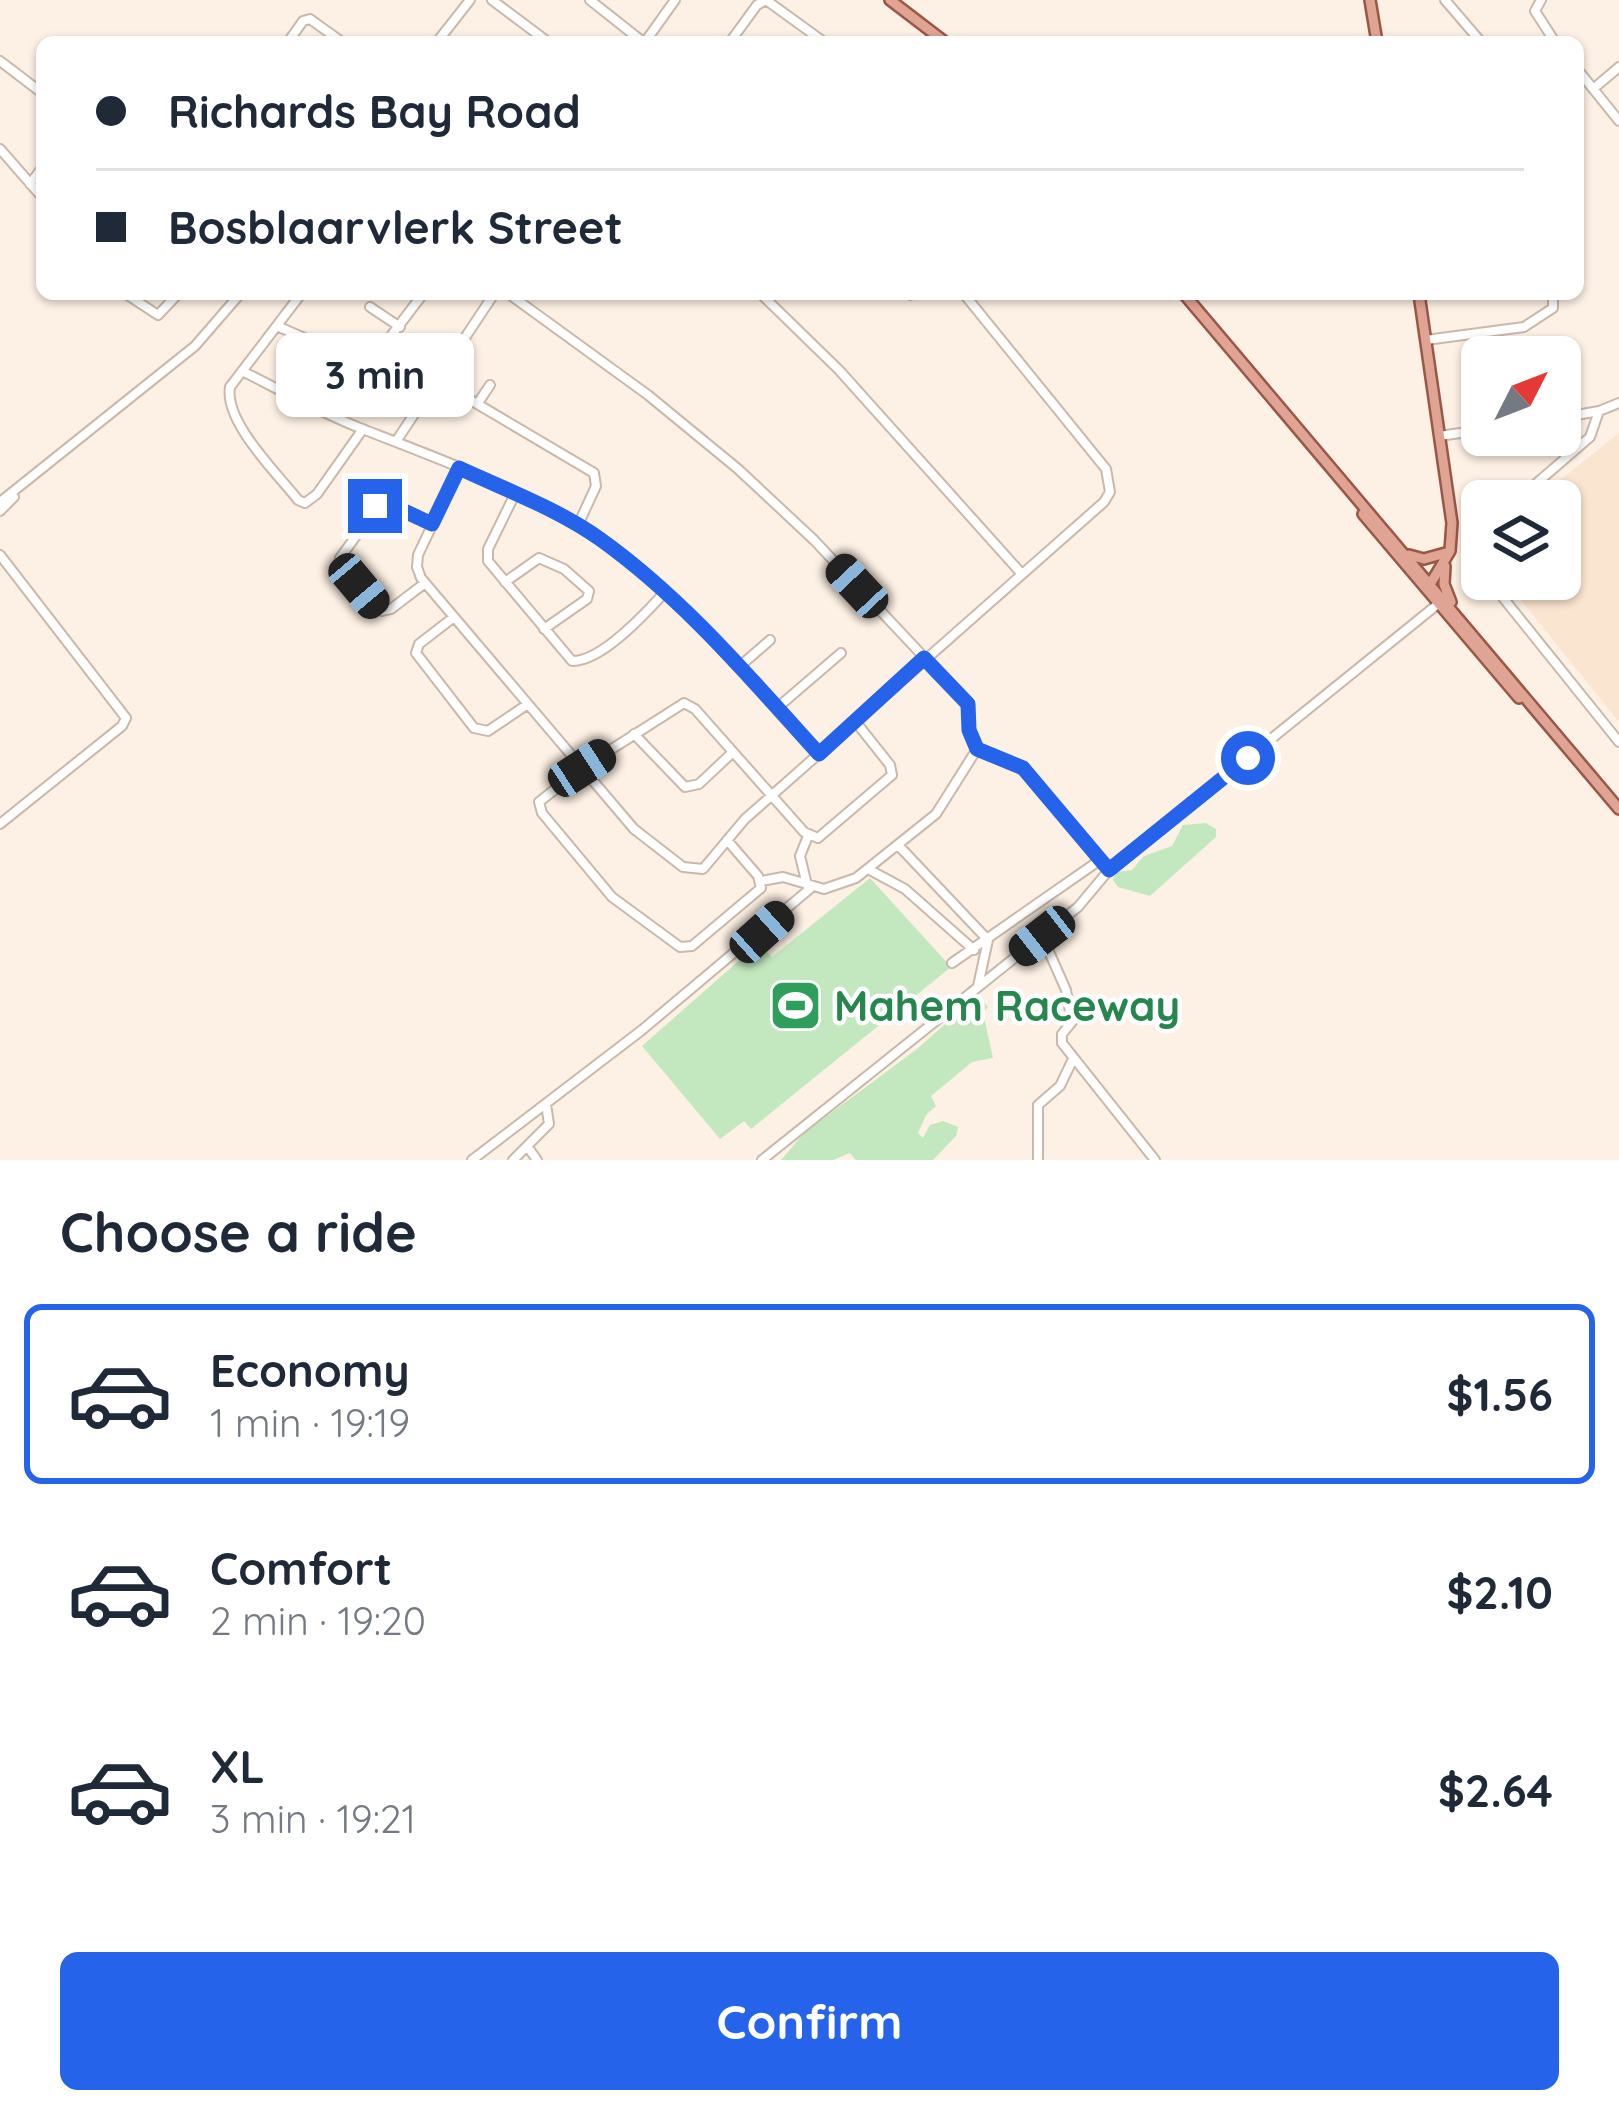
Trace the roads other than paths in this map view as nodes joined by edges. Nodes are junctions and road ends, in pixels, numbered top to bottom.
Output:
1 (470, 0) edge
2 (675, 0) edge
3 (886, 0) edge
4 (1370, 0) edge
5 (1445, 0) edge
6 (1541, 0) edge
7 (494, 1) edge
8 (596, 2) edge
9 (293, 36) edge
10 (334, 36) edge
11 (442, 36) edge
12 (540, 36) edge
13 (637, 36) edge
14 (648, 36) edge
15 (734, 36) edge
16 (816, 36) edge
17 (933, 36) edge
18 (1376, 36) edge
19 (1475, 36) edge
20 (1551, 36) edge
21 (0, 61) edge
22 (1619, 67) edge
23 (1584, 78) edge
24 (36, 88) edge
25 (1593, 89) junction
26 (1619, 121) edge
27 (0, 149) edge
28 (36, 176) edge
29 (30, 184) junction
30 (36, 190) edge
31 (135, 300) edge
32 (172, 300) edge
33 (233, 300) edge
34 (296, 300) edge
35 (419, 300) edge
36 (490, 300) edge
37 (517, 300) edge
38 (767, 300) edge
39 (969, 300) edge
40 (1186, 300) edge
41 (1186, 300) edge
42 (1420, 300) edge
43 (1553, 300) edge
44 (370, 307) dead end
45 (277, 326) junction
46 (400, 327) junction
47 (1426, 340) junction
48 (242, 371) junction
49 (435, 379) junction
50 (490, 385) dead end
51 (1619, 403) edge
52 (478, 404) junction
53 (1599, 411) junction
54 (1581, 414) edge
55 (362, 429) junction
56 (1461, 433) edge
57 (1439, 436) junction
58 (397, 440) junction
59 (459, 468) junction
60 (1540, 480) edge
61 (515, 494) junction
62 (0, 506) edge
63 (432, 524) junction
64 (578, 525) junction
65 (1403, 553) junction
66 (1448, 556) junction
67 (0, 560) edge
68 (1022, 573) junction
69 (505, 582) junction
70 (425, 583) junction
71 (1428, 587) junction
72 (664, 593) junction
73 (1505, 600) edge
74 (1438, 604) junction
75 (454, 617) junction
76 (1467, 628) junction
77 (544, 629) junction
78 (770, 640) dead end
79 (841, 653) dead end
80 (924, 658) junction
81 (740, 667) junction
82 (528, 704) junction
83 (777, 708) junction
84 (855, 721) junction
85 (634, 734) junction
86 (1619, 742) edge
87 (977, 749) junction
88 (733, 752) junction
89 (1570, 753) junction
90 (819, 754) junction
91 (582, 768) junction
92 (772, 795) junction
93 (1619, 809) edge
94 (0, 824) edge
95 (808, 836) junction
96 (727, 840) junction
97 (898, 845) junction
98 (1100, 860) junction
99 (800, 861) junction
100 (868, 869) junction
101 (1109, 870) junction
102 (783, 877) junction
103 (760, 881) junction
104 (810, 887) junction
105 (1042, 936) junction
106 (988, 940) junction
107 (974, 950) junction
108 (952, 963) dead end
109 (977, 987) junction
110 (1073, 1060) junction
111 (546, 1104) junction
112 (527, 1146) junction
113 (767, 1159) edge
114 (472, 1160) edge
115 (513, 1160) edge
116 (537, 1160) edge
117 (1038, 1160) edge
118 (1155, 1160) edge

1 - 11 street
2 - 14 street
3 - 17 main road
4 - 18 main road
5 - 19 street
6 - 20 street
7 - 12 street
8 - 13 street
9 - 10 street
15 - 16 street
21 - 24 street
22 - 25 street
23 - 25 street
25 - 26 street
27 - 29 street
28 - 29 street
29 - 30 street
31 - 32 street
33 - 62 street
34 - 45 street
35 - 46 street
36 - 49 street
37 - 80 street
38 - 68 street
39 - 68 street
40 - 65 main road
41 - 71 main road
42 - 47 main road
43 - 47 street
44 - 46 street
45 - 46 street
45 - 48 street
47 - 57 main road
48 - 55 street
48 - 55 street
49 - 52 street
49 - 58 street
50 - 52 street
51 - 53 street
52 - 64 street
53 - 54 street
53 - 60 street
55 - 58 street
56 - 57 street
57 - 66 main road
58 - 59 street
59 - 61 street
59 - 63 street
61 - 64 street
61 - 69 street
63 - 70 street
63 - 70 street
64 - 72 street
65 - 66 main road
65 - 71 main road
66 - 71 main road
66 - 76 main road
67 - 94 street
68 - 80 street
69 - 77 street
69 - 77 street
70 - 75 street
71 - 74 main road
71 - 76 main road
72 - 77 street
72 - 81 street
73 - 86 street
74 - 89 main road
74 - 101 street
75 - 82 street
75 - 82 street
76 - 89 main road
78 - 81 street
79 - 83 street
80 - 84 street
80 - 87 street
81 - 83 street
82 - 91 street
83 - 90 street
84 - 90 street
84 - 95 street
85 - 88 street
85 - 88 street
85 - 91 street
87 - 97 street
87 - 98 street
88 - 92 street
89 - 93 main road
90 - 92 street
91 - 96 street
91 - 103 street
92 - 95 street
92 - 96 street
95 - 99 street
96 - 103 street
97 - 100 street
97 - 106 street
98 - 101 street
98 - 106 street
99 - 102 street
99 - 104 street
100 - 104 street
100 - 107 street
101 - 105 street
102 - 103 street
102 - 104 street
104 - 111 street
105 - 109 street
105 - 110 street
106 - 107 street
106 - 109 street
107 - 108 street
109 - 113 street
110 - 117 street
110 - 118 street
111 - 112 street
111 - 114 street
112 - 115 street
112 - 116 street

